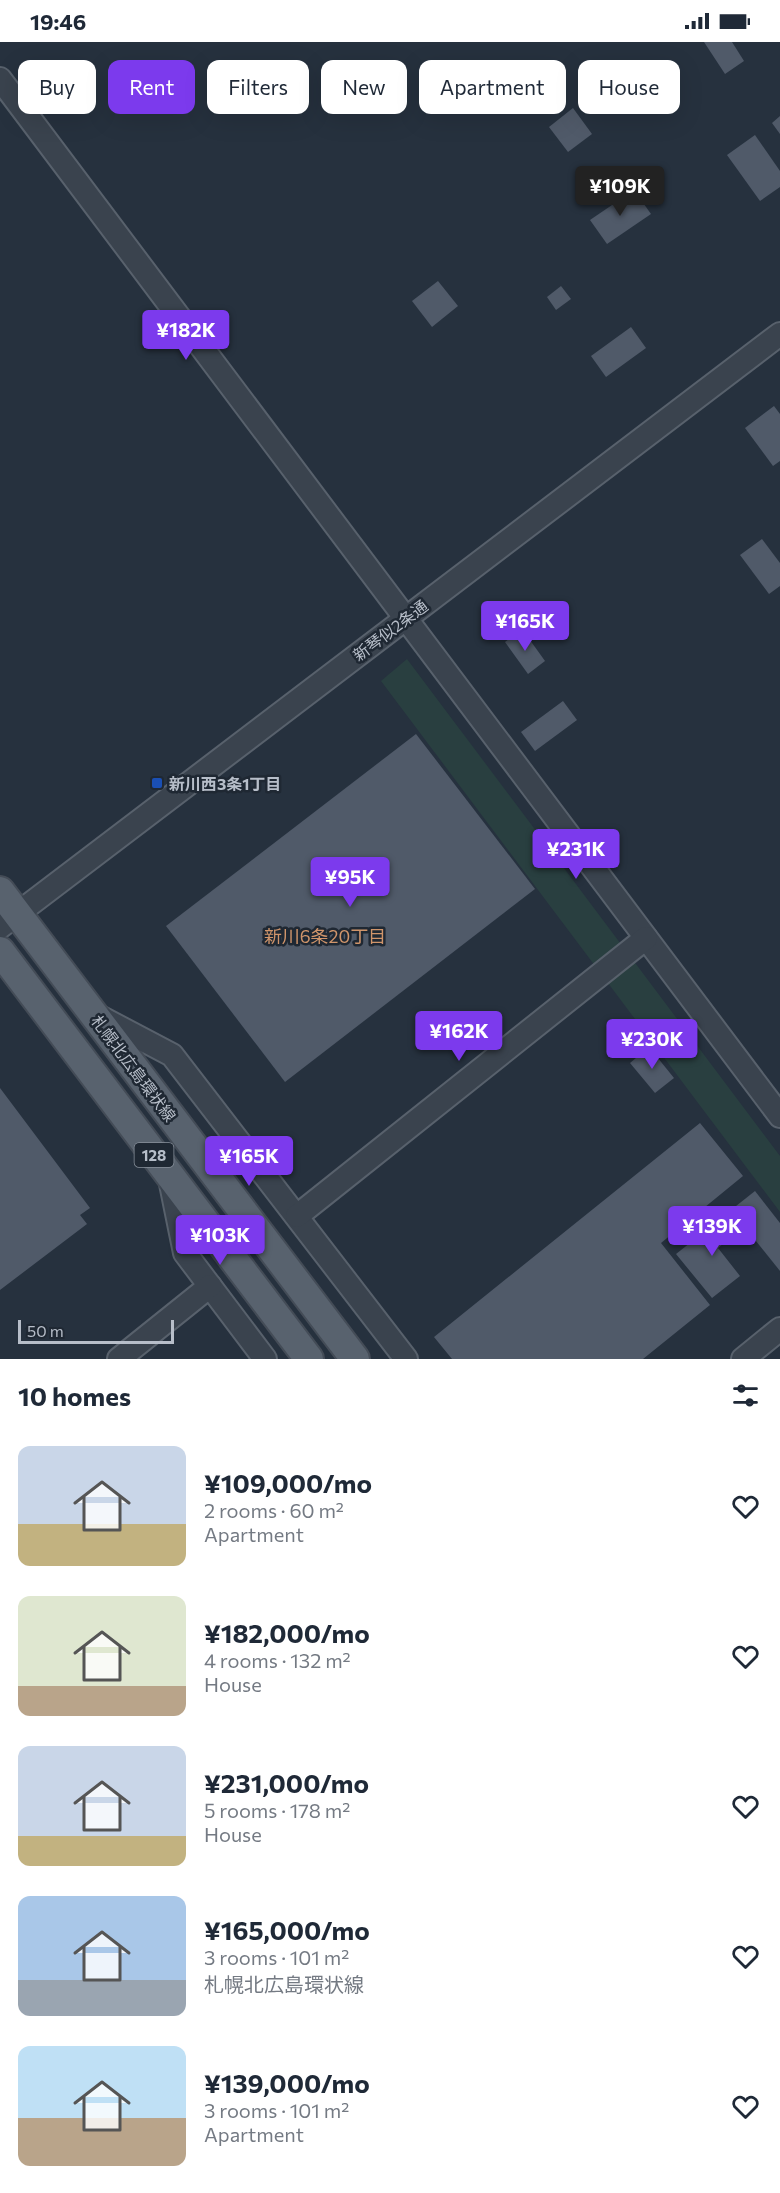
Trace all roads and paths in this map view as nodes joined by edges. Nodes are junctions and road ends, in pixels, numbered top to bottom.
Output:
1 (0, 79) edge
2 (780, 334) edge
3 (404, 619) junction
4 (0, 891) edge
5 (9, 921) edge
6 (646, 938) junction
7 (0, 951) edge
8 (92, 1013) junction
9 (780, 1116) edge
10 (170, 1176) junction
11 (297, 1216) junction
12 (210, 1286) junction
13 (780, 1329) edge
14 (118, 1359) edge
15 (265, 1359) edge
16 (309, 1359) edge
17 (355, 1359) edge
18 (406, 1359) edge
19 (743, 1359) edge

1 - 3 street
2 - 3 street, 新琴似2条通
3 - 5 street, 新琴似2条通
3 - 6 street
4 - 5 main road, 札幌北広島環状線 / 128
5 - 8 main road, 札幌北広島環状線 / 128
6 - 9 street
6 - 11 street
7 - 10 main road, 128
8 - 11 street
8 - 17 main road, 札幌北広島環状線 / 128
10 - 12 street
10 - 16 main road, 128
11 - 18 street
12 - 14 street
12 - 15 street
13 - 19 street

